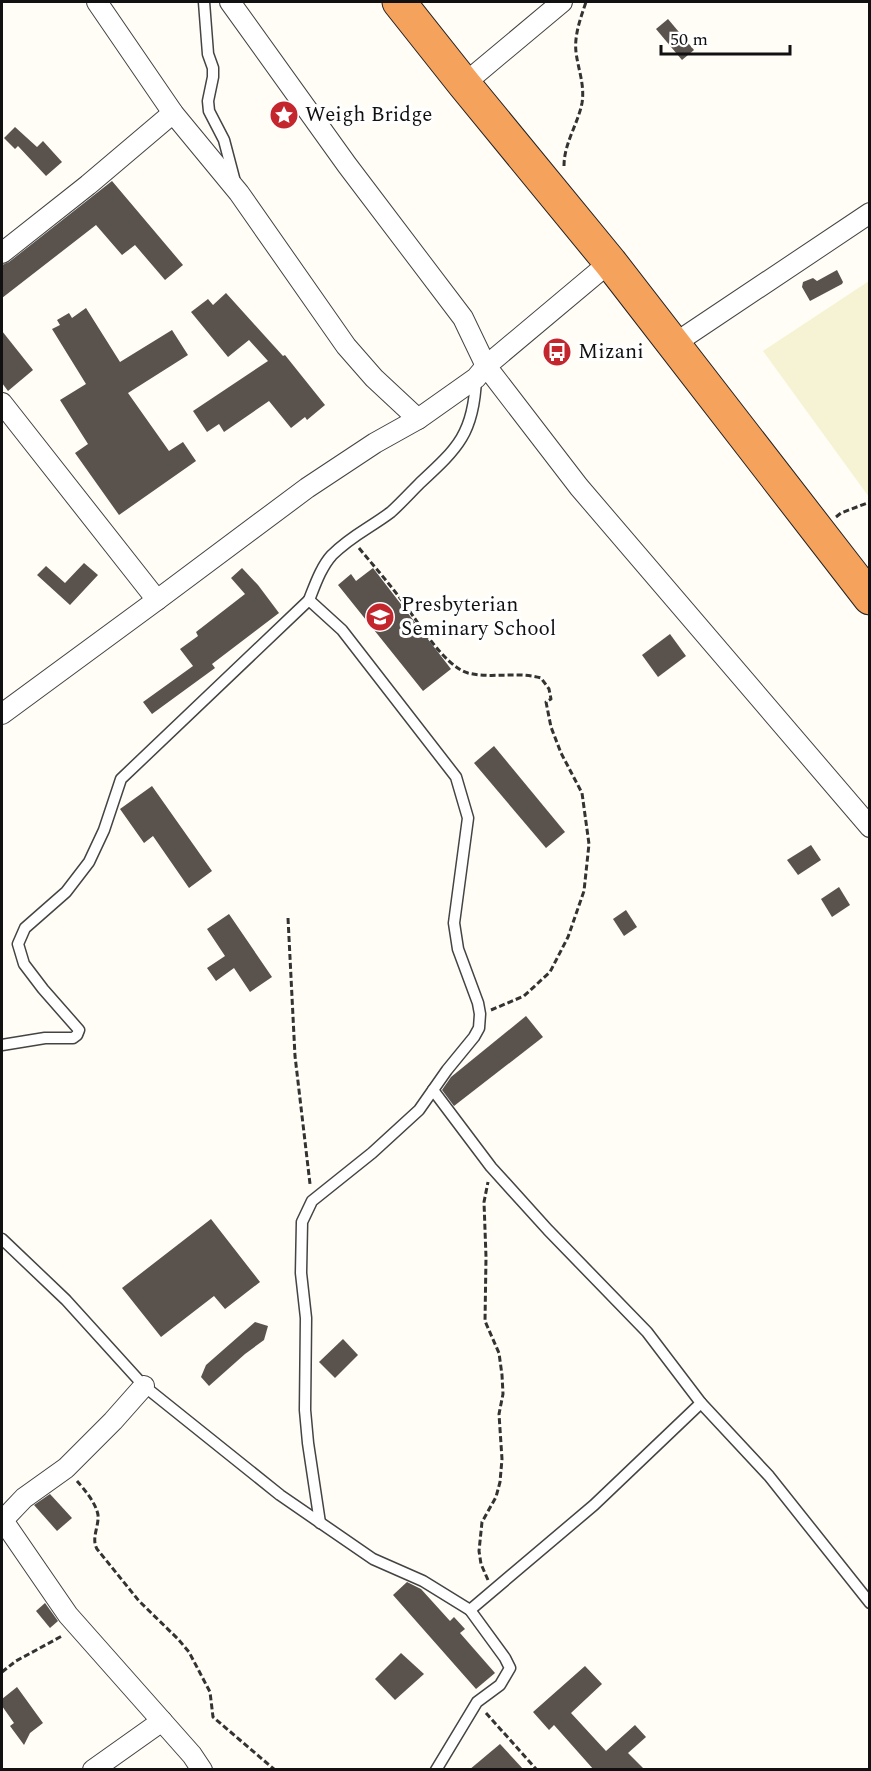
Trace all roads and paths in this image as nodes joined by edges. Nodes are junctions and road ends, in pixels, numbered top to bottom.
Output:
1 (97, 2) edge
2 (204, 2) edge
3 (230, 2) edge
4 (399, 2) edge
5 (562, 2) edge
6 (586, 2) edge
7 (464, 84) junction
8 (173, 113) junction
9 (564, 172) dead end
10 (239, 193) junction
11 (870, 213) edge
12 (2, 253) edge
13 (610, 262) junction
14 (674, 344) junction
15 (481, 372) junction
16 (2, 403) edge
17 (418, 419) junction
18 (870, 502) edge
19 (820, 533) junction
20 (350, 537) junction
21 (870, 598) edge
22 (157, 600) junction
23 (309, 600) junction
24 (2, 714) edge
25 (870, 827) edge
26 (288, 918) dead end
27 (480, 1014) junction
28 (2, 1045) edge
29 (433, 1090) junction
30 (491, 1167) junction
31 (312, 1201) junction
32 (2, 1239) edge
33 (144, 1386) junction
34 (701, 1403) junction
35 (66, 1468) junction
36 (2, 1520) edge
37 (320, 1523) junction
38 (492, 1590) junction
39 (870, 1603) edge
40 (470, 1610) junction
41 (68, 1615) junction
42 (2, 1672) edge
43 (477, 1702) junction
44 (162, 1721) junction
45 (93, 1770) edge
46 (202, 1770) edge
47 (275, 1770) edge
48 (436, 1770) edge
49 (537, 1770) edge

1 - 8 street
2 - 10 lane
3 - 15 street
4 - 7 highway
5 - 7 street
6 - 9 path
7 - 13 highway
8 - 10 street
8 - 12 street
10 - 17 street
11 - 14 street
13 - 14 highway
13 - 15 street
14 - 19 highway
15 - 17 street
15 - 20 lane
15 - 25 street
16 - 22 street
17 - 22 street
18 - 19 path
19 - 21 highway
20 - 23 lane
20 - 27 path
22 - 24 street
23 - 27 lane
23 - 28 lane
26 - 31 path
27 - 29 lane
29 - 30 lane
29 - 31 lane
30 - 34 lane
30 - 38 path
31 - 37 lane
32 - 33 lane
33 - 35 street
33 - 37 lane
34 - 38 lane
34 - 39 lane
35 - 36 street
35 - 47 path
36 - 41 street
37 - 40 lane
38 - 40 lane
40 - 43 lane
41 - 42 path
41 - 44 street
43 - 48 lane
43 - 49 path
44 - 45 street
44 - 46 street

